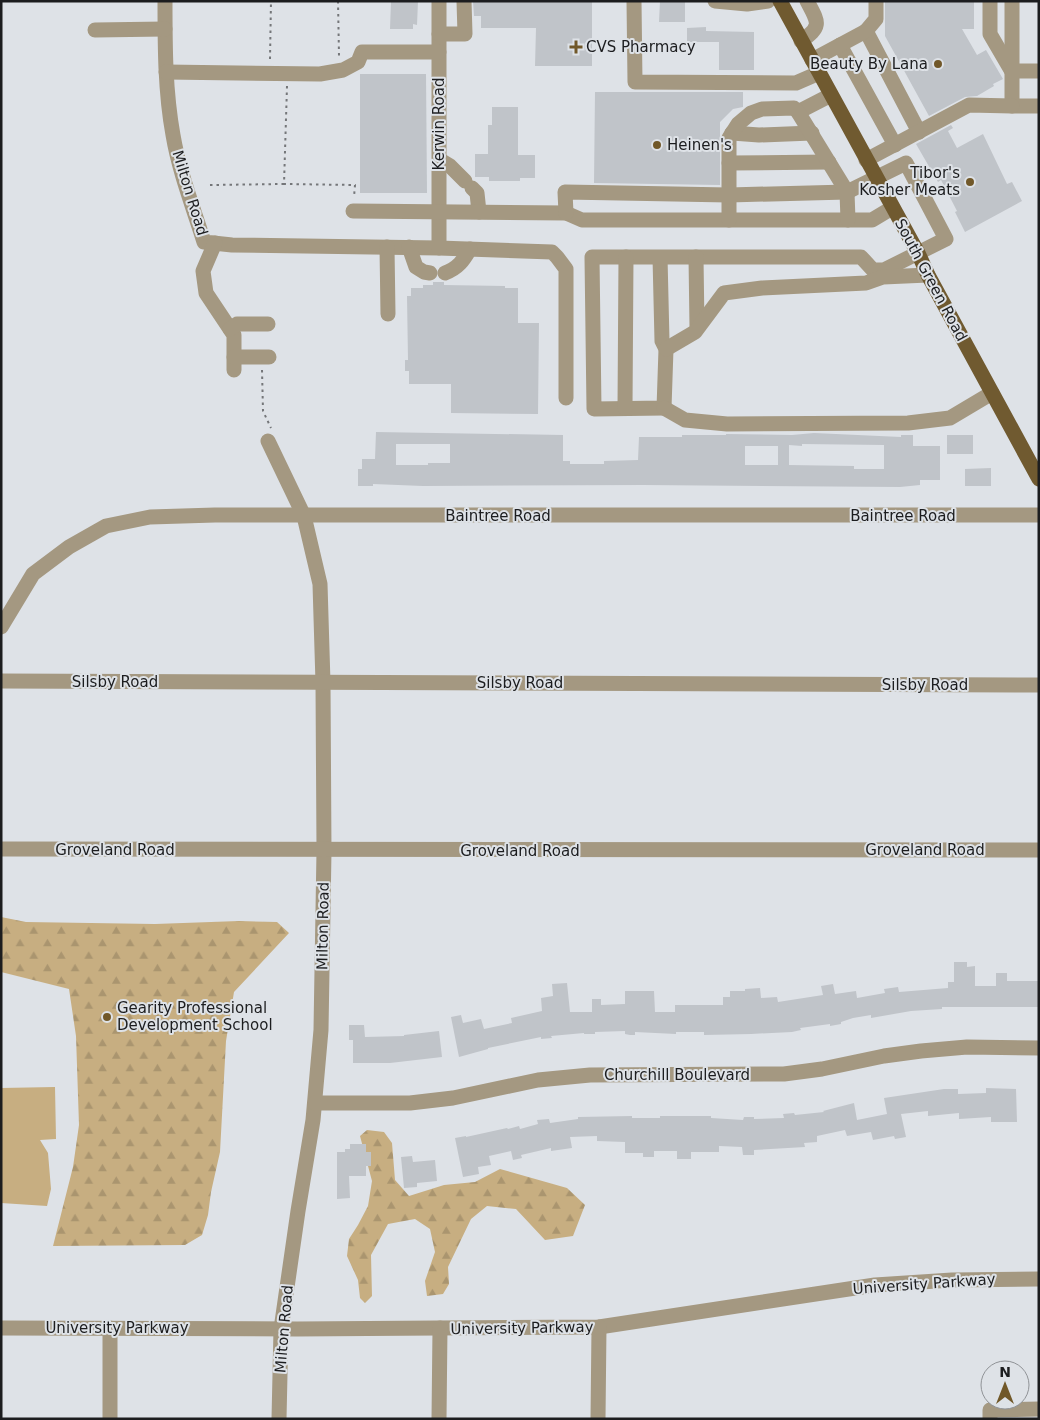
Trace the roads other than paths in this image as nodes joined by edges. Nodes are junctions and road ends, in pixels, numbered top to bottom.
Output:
1 (165, 1) edge
2 (439, 1) edge
3 (464, 1) edge
4 (634, 1) edge
5 (715, 1) edge
6 (768, 1) edge
7 (780, 1) edge
8 (807, 1) edge
9 (876, 1) edge
10 (990, 1) edge
11 (1012, 1) edge
12 (741, 2) edge
13 (165, 29) junction
14 (95, 30) dead end
15 (866, 31) junction
16 (439, 34) junction
17 (801, 40) junction
18 (840, 45) junction
19 (439, 52) junction
20 (815, 66) junction
21 (1012, 71) junction
22 (1039, 71) edge
23 (166, 72) junction
24 (831, 95) junction
25 (1012, 106) junction
26 (1039, 106) edge
27 (798, 112) junction
28 (919, 132) junction
29 (732, 133) junction
30 (812, 133) junction
31 (895, 145) junction
32 (440, 160) junction
33 (866, 160) junction
34 (829, 162) junction
35 (728, 163) junction
36 (876, 178) junction
37 (848, 192) junction
38 (728, 195) junction
39 (892, 208) junction
40 (353, 211) road end
41 (439, 212) junction
42 (479, 212) junction
43 (566, 214) junction
44 (729, 220) junction
45 (848, 220) junction
46 (215, 243) junction
47 (387, 247) junction
48 (409, 247) junction
49 (439, 248) junction
50 (470, 249) junction
51 (918, 253) junction
52 (626, 257) junction
53 (660, 257) junction
54 (696, 257) junction
55 (928, 275) junction
56 (388, 314) dead end
57 (268, 324) dead end
58 (698, 328) junction
59 (230, 329) junction
60 (666, 349) junction
61 (265, 357) road end
62 (992, 393) junction
63 (566, 398) dead end
64 (625, 408) junction
65 (664, 408) junction
66 (268, 442) road end
67 (1039, 479) edge
68 (304, 516) junction
69 (1039, 516) edge
70 (1, 627) edge
71 (1, 681) edge
72 (323, 683) junction
73 (1039, 685) edge
74 (1, 849) edge
75 (1039, 850) edge
76 (324, 851) junction
77 (1039, 1048) edge
78 (315, 1103) junction
79 (1039, 1279) edge
80 (598, 1327) junction
81 (1, 1328) edge
82 (110, 1328) junction
83 (440, 1328) junction
84 (281, 1329) junction
85 (1038, 1412) edge
86 (1007, 1414) edge
87 (110, 1419) edge
88 (279, 1419) edge
89 (439, 1419) edge
90 (598, 1419) edge
91 (990, 1419) edge

1 - 13 street, Milton Road
2 - 16 street, Kerwin Road
3 - 16 street
4 - 20 street
5 - 12 street
6 - 12 street
7 - 17 main road, South Green Road
8 - 17 street
9 - 15 street
10 - 21 street
11 - 21 street
13 - 14 street
13 - 23 street, Milton Road
15 - 18 street
15 - 28 street
16 - 19 street, Kerwin Road
17 - 20 main road, South Green Road
18 - 20 street
18 - 31 street
19 - 23 street
19 - 32 street, Kerwin Road
20 - 24 main road, South Green Road
21 - 22 street
21 - 25 street
23 - 46 street, Milton Road
24 - 27 street
24 - 33 main road, South Green Road
25 - 26 street
25 - 28 street
27 - 29 street
27 - 30 street
28 - 31 street
29 - 30 street
29 - 35 street
30 - 34 street
31 - 33 street
32 - 41 street, Kerwin Road
32 - 42 street
33 - 36 main road, South Green Road
34 - 35 street
34 - 37 street
35 - 38 street
36 - 37 street
36 - 39 main road, South Green Road
36 - 51 street
37 - 38 street
37 - 45 street
38 - 43 street
38 - 44 street
39 - 45 street
39 - 51 main road, South Green Road
40 - 41 street
41 - 42 street
41 - 49 street, Kerwin Road
42 - 43 street
43 - 44 street
44 - 45 street
46 - 47 street, Milton Road
46 - 59 street
47 - 48 street, Milton Road
47 - 56 street
48 - 49 street, Milton Road
48 - 50 street
49 - 50 street, Milton Road
50 - 63 street, Milton Road
51 - 54 street
51 - 55 main road, South Green Road
52 - 53 street
52 - 64 street
52 - 64 street
53 - 54 street
53 - 60 street
54 - 58 street
55 - 58 street
55 - 62 main road, South Green Road
57 - 59 street
58 - 60 street
59 - 61 street
60 - 65 street
62 - 65 street
62 - 67 main road, South Green Road
64 - 65 street
66 - 68 street, Milton Road
68 - 69 street, Baintree Road
68 - 70 street, Baintree Road
68 - 72 street, Milton Road
71 - 72 street, Silsby Road
72 - 73 street, Silsby Road
72 - 76 street, Milton Road
74 - 76 street, Groveland Road
75 - 76 street, Groveland Road
76 - 78 street, Milton Road
77 - 78 street, Churchill Boulevard
78 - 84 street, Milton Road
79 - 80 street, University Parkway
80 - 83 street, University Parkway
80 - 90 street
81 - 82 street, University Parkway
82 - 84 street, University Parkway
82 - 87 street
83 - 84 street, University Parkway
83 - 89 street
84 - 88 street, Milton Road
85 - 86 street
86 - 91 street

